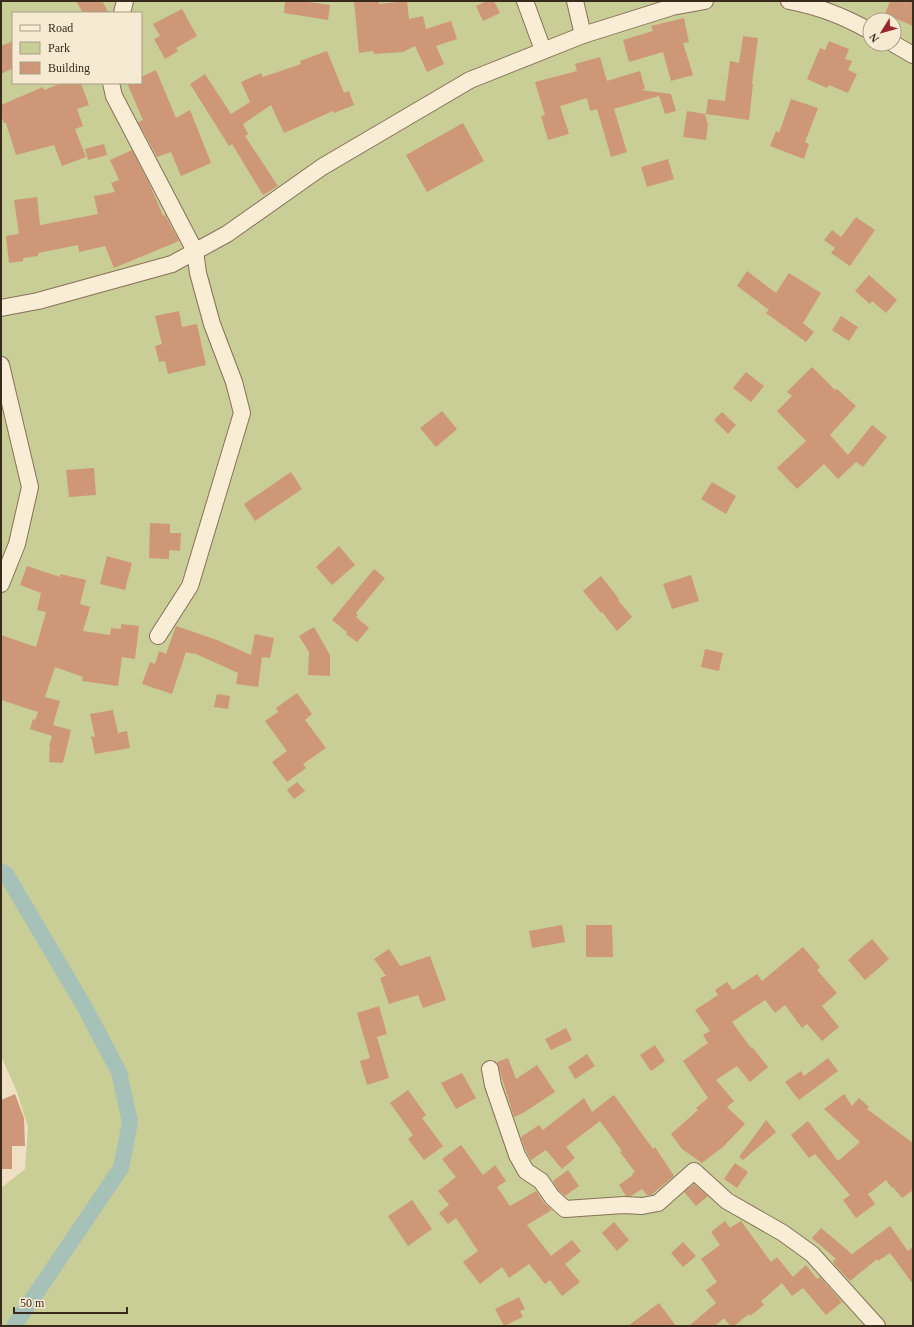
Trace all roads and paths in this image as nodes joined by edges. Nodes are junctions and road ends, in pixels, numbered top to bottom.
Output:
1 (124, 1) edge
2 (525, 1) edge
3 (575, 1) edge
4 (705, 1) edge
5 (789, 1) edge
6 (842, 9) edge
7 (122, 12) edge
8 (862, 25) edge
9 (583, 35) junction
10 (902, 48) edge
11 (543, 50) junction
12 (913, 54) edge
13 (111, 84) edge
14 (195, 251) junction
15 (1, 308) edge
16 (1, 365) edge
17 (1, 584) edge
18 (158, 636) dead end
19 (490, 1069) dead end
20 (877, 1326) edge

1 - 7 street
2 - 11 street
3 - 9 street
4 - 9 street
5 - 6 street
6 - 8 street
9 - 11 street
10 - 12 street
11 - 14 street
13 - 14 street
14 - 15 street
14 - 18 street
16 - 17 street
19 - 20 street

